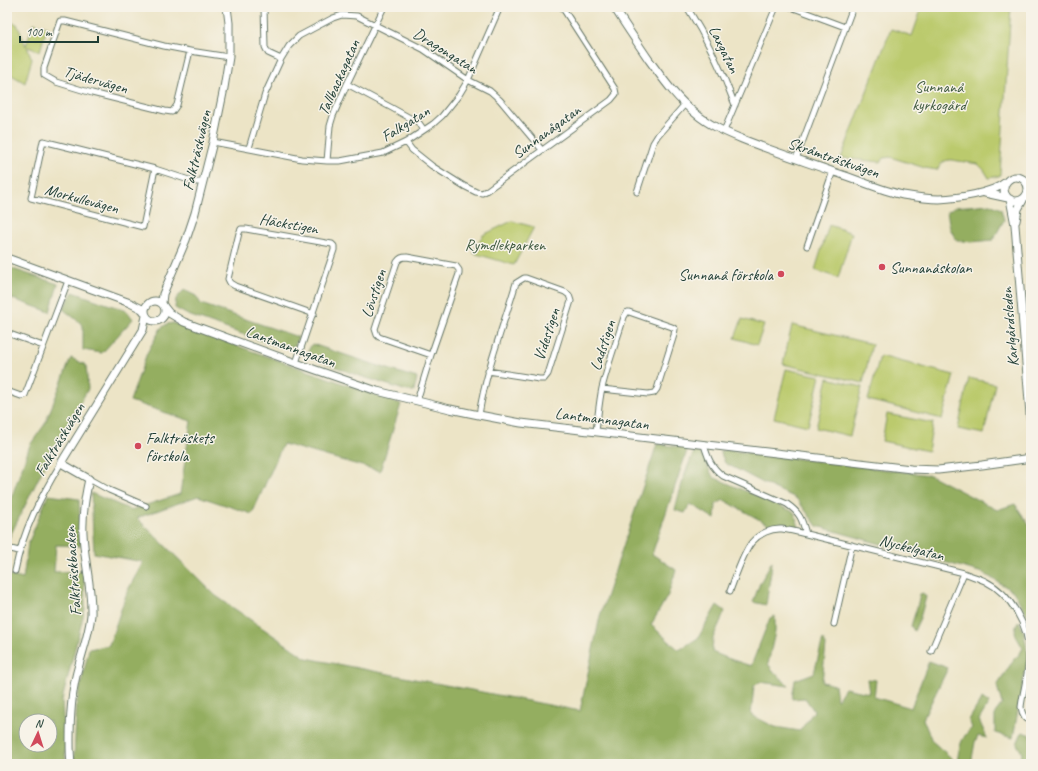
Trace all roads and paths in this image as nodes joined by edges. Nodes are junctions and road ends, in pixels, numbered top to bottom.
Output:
1 (227, 7) edge
2 (264, 7) edge
3 (384, 7) edge
4 (500, 7) edge
5 (562, 7) edge
6 (614, 7) edge
7 (687, 7) edge
8 (776, 7) edge
9 (791, 7) edge
10 (853, 7) edge
11 (376, 25) junction
12 (846, 26) junction
13 (190, 51) junction
14 (229, 56) junction
15 (281, 58) junction
16 (468, 80) junction
17 (347, 84) junction
18 (685, 104) junction
19 (735, 105) junction
20 (424, 130) junction
21 (724, 131) junction
22 (213, 142) junction
23 (406, 142) junction
24 (249, 148) junction
25 (542, 150) junction
26 (796, 159) junction
27 (327, 161) junction
28 (155, 169) junction
29 (833, 171) junction
30 (1028, 181) edge
31 (203, 182) junction
32 (1006, 182) junction
33 (637, 192) dead end
34 (985, 193) junction
35 (1027, 196) edge
36 (1009, 198) junction
37 (1015, 225) junction
38 (807, 246) dead end
39 (7, 258) edge
40 (68, 281) junction
41 (130, 303) junction
42 (158, 304) junction
43 (314, 314) junction
44 (146, 315) junction
45 (156, 321) junction
46 (184, 322) junction
47 (143, 330) junction
48 (7, 333) edge
49 (43, 346) junction
50 (431, 356) junction
51 (296, 363) junction
52 (488, 371) junction
53 (602, 389) junction
54 (1030, 390) edge
55 (7, 391) edge
56 (417, 401) junction
57 (479, 416) junction
58 (1031, 427) edge
59 (596, 432) junction
60 (704, 445) junction
61 (1031, 458) edge
62 (61, 463) junction
63 (89, 479) junction
64 (146, 506) dead end
65 (806, 534) junction
66 (852, 545) junction
67 (7, 548) edge
68 (19, 551) junction
69 (15, 570) dead end
70 (964, 573) junction
71 (730, 591) dead end
72 (834, 624) dead end
73 (931, 650) dead end
74 (1031, 721) edge
75 (71, 764) edge

1 - 14 street, Falkträskvägen
2 - 15 street
3 - 11 street, Tallbackagatan
4 - 16 street, Falkgatan
5 - 25 street, Sunnanågatan
6 - 18 street, Skråmträskvägen
7 - 19 street, Laxgatan
8 - 19 street
9 - 12 street
10 - 12 street
11 - 15 street, Dragongatan
11 - 16 street, Dragongatan
11 - 17 street, Tallbackagatan
12 - 26 street
13 - 13 street, Tjädervägen
13 - 14 street, Tjädervägen
14 - 22 street, Falkträskvägen
15 - 24 street, Dragongatan
16 - 20 street, Falkgatan
16 - 25 street, Dragongatan
17 - 20 street
17 - 27 street, Tallbackagatan
18 - 21 street, Skråmträskvägen
18 - 33 street
19 - 21 street
20 - 23 street, Falkgatan
21 - 26 street, Skråmträskvägen
22 - 24 street, Falkgatan
22 - 31 street, Falkträskvägen
23 - 25 street, Sunnanågatan
23 - 27 street, Falkgatan
24 - 27 street, Falkgatan
26 - 29 street, Skråmträskvägen
28 - 28 street, Morkullevägen
28 - 31 street, Morkullevägen
29 - 34 street, Skråmträskvägen
29 - 38 street
30 - 32 street
30 - 35 street
31 - 42 street, Falkträskvägen
32 - 34 street, Skråmträskvägen
32 - 36 street
34 - 36 street, Skråmträskvägen
35 - 36 street
35 - 37 street, Karlgårdsleden
36 - 37 street, Karlgårdsleden
37 - 54 street, Karlgårdsleden
39 - 40 street
40 - 41 street
40 - 49 street
41 - 42 street
41 - 44 street
42 - 44 street
42 - 45 street
42 - 46 street, Lantmannagatan
43 - 43 street, Häckstigen
43 - 51 street, Häckstigen
44 - 45 street
44 - 47 street
45 - 46 street, Lantmannagatan
45 - 47 street
46 - 51 street, Lantmannagatan
47 - 62 street, Falkträskvägen
48 - 49 street
49 - 55 street
50 - 50 street, Lövstigen
50 - 56 street, Lövstigen
51 - 56 street, Lantmannagatan
52 - 52 street, Videstigen
52 - 57 street, Videstigen
53 - 53 street, Ladstigen
53 - 59 street, Ladstigen
54 - 58 street, Karlgårdsleden
56 - 57 street, Lantmannagatan
57 - 59 street, Lantmannagatan
59 - 60 street, Lantmannagatan
60 - 61 street, Lantmannagatan
60 - 65 street
62 - 63 street
62 - 68 street, Falkträskvägen
63 - 64 street
63 - 75 street, Falkträskbacken
65 - 66 street, Nyckelgatan
65 - 71 street, Nyckelgatan
66 - 70 street, Nyckelgatan
66 - 72 street
67 - 68 street
68 - 69 street, Falkträskvägen
70 - 73 street
70 - 74 street, Nyckelgatan

